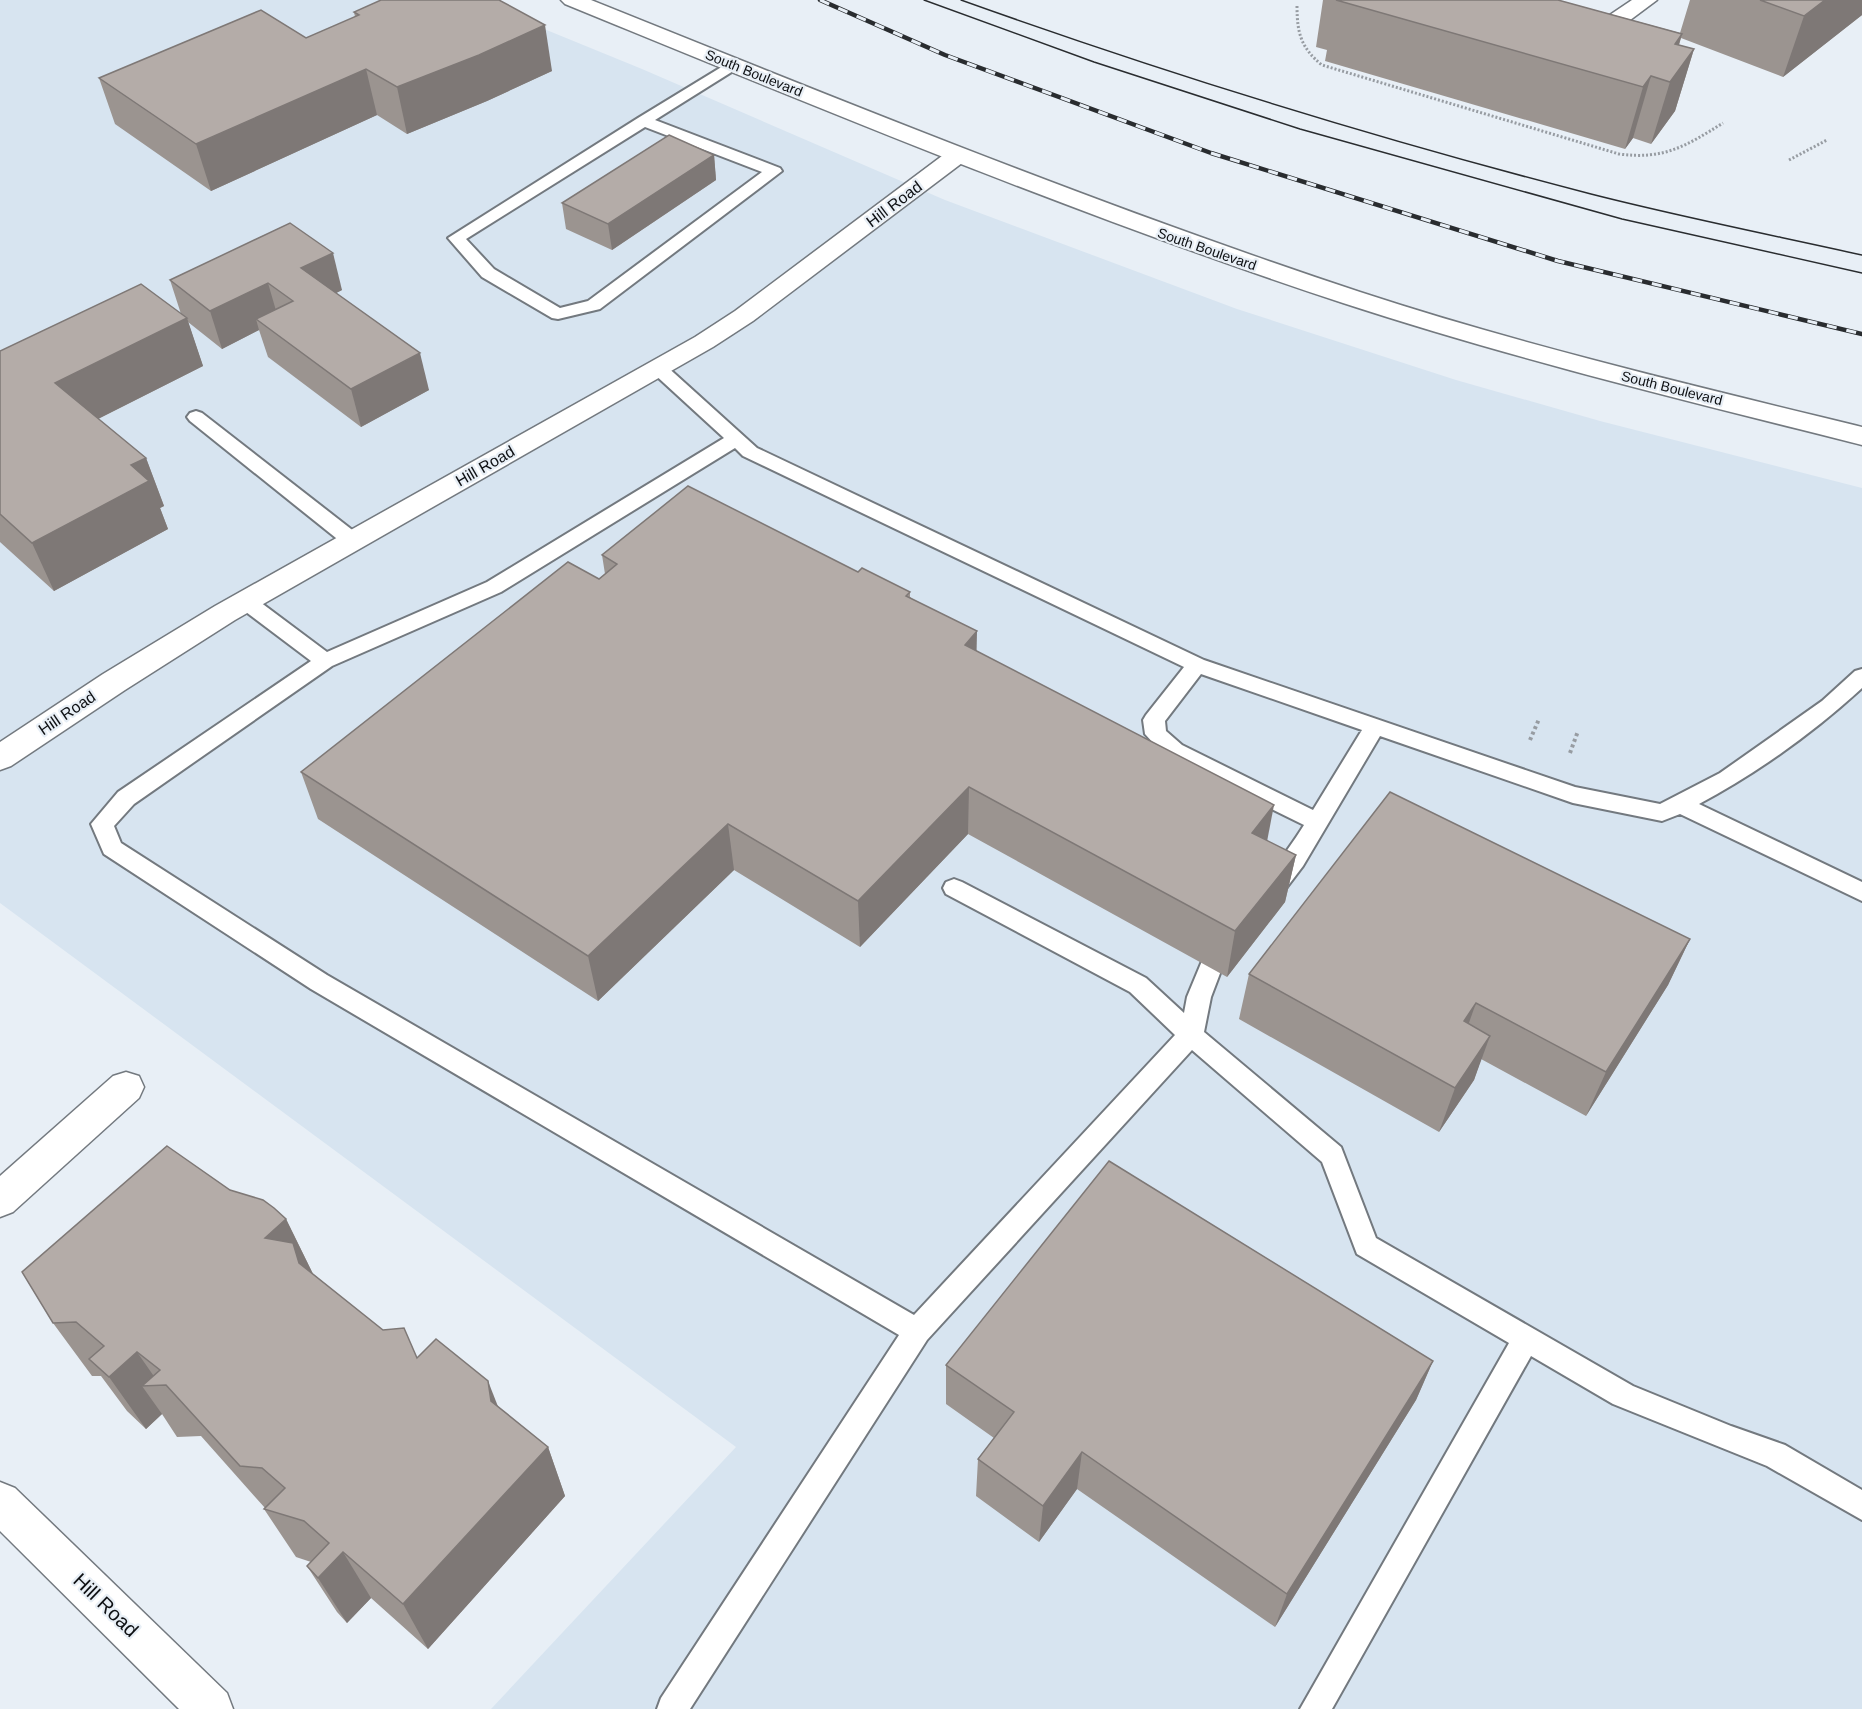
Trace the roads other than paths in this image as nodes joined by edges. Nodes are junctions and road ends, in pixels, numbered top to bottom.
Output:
1 (572, 0) edge
2 (1646, 0) edge
3 (1594, 36) edge
4 (733, 65) junction
5 (643, 121) junction
6 (958, 155) junction
7 (658, 368) junction
8 (196, 417) dead end
9 (1862, 436) edge
10 (736, 439) junction
11 (353, 541) junction
12 (245, 601) junction
13 (325, 661) junction
14 (1197, 665) junction
15 (1862, 676) edge
16 (1375, 726) junction
17 (0, 758) edge
18 (1679, 804) junction
19 (1318, 822) junction
20 (954, 888) dead end
21 (1862, 892) edge
22 (1269, 893) edge
23 (1210, 968) dead end
24 (1191, 1035) junction
25 (126, 1087) dead end
26 (0, 1200) edge
27 (917, 1331) junction
28 (1526, 1339) junction
29 (0, 1502) edge
30 (1862, 1506) edge
31 (211, 1709) edge
32 (672, 1709) edge
33 (1315, 1709) edge

1 - 4 street, South Boulevard
2 - 3 street
4 - 5 lane
4 - 6 street, South Boulevard
5 - 5 lane
6 - 7 street, Hill Road
6 - 9 street, South Boulevard
7 - 10 lane
7 - 11 street, Hill Road
8 - 11 lane
10 - 13 lane
10 - 14 lane
11 - 12 street, Hill Road
12 - 13 lane
12 - 17 street, Hill Road
13 - 27 lane
14 - 16 lane
14 - 19 lane
15 - 18 lane
16 - 18 lane
16 - 19 lane
18 - 21 lane
19 - 22 lane
20 - 24 lane
23 - 24 lane
24 - 27 lane
24 - 28 lane
25 - 26 street
27 - 32 lane
28 - 30 lane
28 - 33 lane
29 - 31 street, Hill Road

